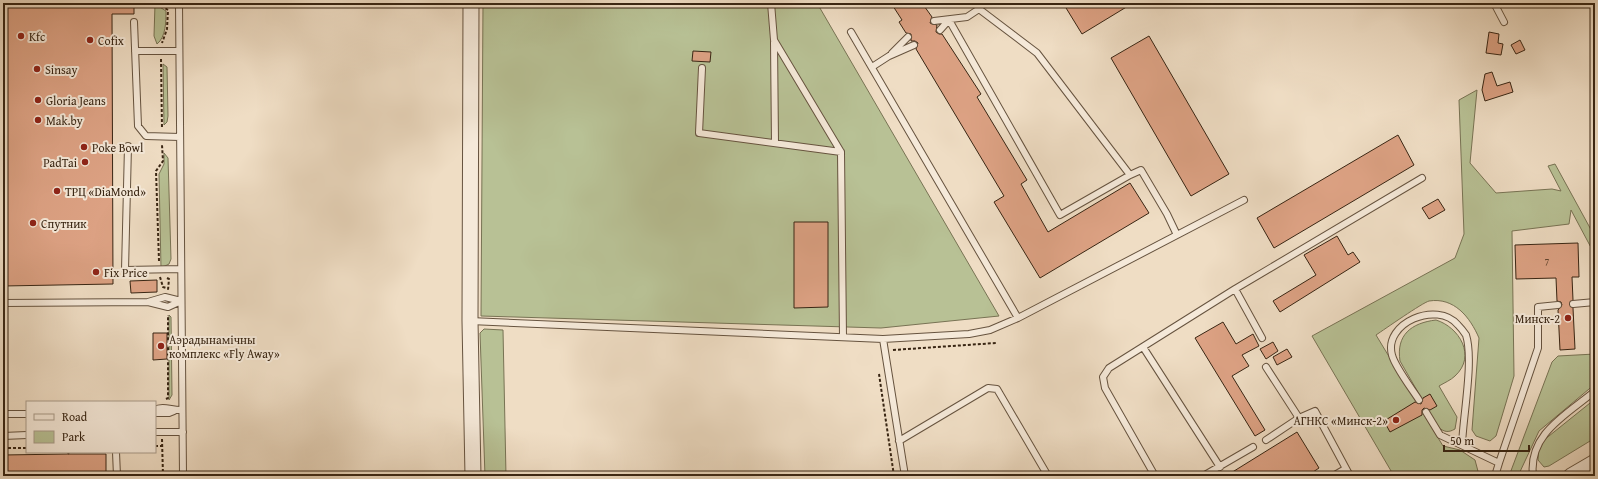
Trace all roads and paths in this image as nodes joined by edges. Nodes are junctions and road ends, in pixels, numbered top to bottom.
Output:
1 (158, 3) edge
2 (179, 3) edge
3 (471, 3) edge
4 (772, 3) edge
5 (1494, 3) edge
6 (949, 20) junction
7 (934, 21) dead end
8 (134, 22) dead end
9 (1504, 22) dead end
10 (940, 30) dead end
11 (851, 32) dead end
12 (908, 37) dead end
13 (774, 40) junction
14 (914, 45) dead end
15 (135, 51) junction
16 (161, 51) junction
17 (179, 51) junction
18 (889, 56) junction
19 (872, 67) junction
20 (702, 68) dead end
21 (162, 136) junction
22 (180, 137) junction
23 (775, 143) junction
24 (128, 146) dead end
25 (841, 152) junction
26 (1130, 175) junction
27 (1422, 178) dead end
28 (1244, 200) dead end
29 (1177, 235) junction
30 (181, 269) junction
31 (160, 270) junction
32 (168, 289) junction
33 (1235, 289) junction
34 (168, 297) junction
35 (181, 301) junction
36 (148, 302) junction
37 (1595, 302) edge
38 (3, 303) edge
39 (1573, 304) dead end
40 (1558, 305) dead end
41 (168, 307) junction
42 (1018, 318) junction
43 (470, 321) junction
44 (843, 337) junction
45 (1262, 338) dead end
46 (884, 339) junction
47 (996, 342) dead end
48 (1143, 347) junction
49 (885, 350) junction
50 (1266, 367) dead end
51 (879, 374) dead end
52 (1595, 392) edge
53 (1419, 400) dead end
54 (157, 410) edge
55 (182, 410) junction
56 (1426, 412) dead end
57 (3, 414) edge
58 (26, 414) edge
59 (1299, 418) junction
60 (158, 432) edge
61 (183, 432) junction
62 (26, 435) edge
63 (3, 436) edge
64 (1266, 440) dead end
65 (899, 441) junction
66 (1462, 445) junction
67 (156, 446) edge
68 (162, 446) junction
69 (1253, 447) dead end
70 (3, 448) edge
71 (26, 448) edge
72 (116, 453) edge
73 (1595, 462) edge
74 (1500, 463) junction
75 (1220, 467) junction
76 (1345, 469) junction
77 (116, 476) edge
78 (163, 476) edge
79 (183, 476) edge
80 (473, 476) edge
81 (894, 476) edge
82 (905, 476) edge
83 (1048, 476) edge
84 (1155, 476) edge
85 (1203, 476) edge
86 (1333, 476) edge
87 (1350, 476) edge
88 (1495, 476) edge
89 (1533, 476) edge
90 (1571, 476) edge

1 - 16 path
2 - 17 lane
3 - 43 street
4 - 13 lane
5 - 9 lane
6 - 7 lane
6 - 10 lane
6 - 26 lane
6 - 26 lane
8 - 15 lane
11 - 19 lane
12 - 18 lane
13 - 23 lane
13 - 25 lane
14 - 18 lane
15 - 16 lane
15 - 21 lane
16 - 17 lane
16 - 21 path
17 - 22 lane
18 - 19 lane
19 - 42 lane
20 - 23 lane
21 - 22 lane
21 - 31 path
22 - 30 lane
23 - 25 lane
24 - 31 lane
25 - 44 lane
26 - 29 lane
27 - 33 lane
28 - 29 lane
29 - 42 lane
30 - 31 lane
30 - 35 lane
32 - 32 path
32 - 34 path
33 - 45 lane
33 - 48 lane
34 - 35 lane
34 - 36 lane
35 - 41 lane
35 - 55 lane
36 - 38 lane
36 - 41 lane
37 - 39 lane
40 - 74 lane
41 - 54 path
42 - 46 lane
43 - 44 lane
43 - 80 street
44 - 46 lane
46 - 49 lane
47 - 49 path
48 - 75 lane
48 - 84 lane
49 - 65 lane
50 - 59 lane
51 - 81 path
52 - 89 lane
53 - 66 lane
54 - 55 lane
55 - 61 lane
56 - 66 lane
57 - 58 lane
59 - 64 lane
59 - 76 lane
60 - 61 lane
60 - 68 path
61 - 79 lane
62 - 63 lane
65 - 82 lane
65 - 83 lane
66 - 74 lane
67 - 68 path
68 - 78 path
69 - 75 lane
70 - 71 path
72 - 77 lane
73 - 90 street
74 - 88 lane
75 - 85 lane
76 - 86 lane
76 - 87 lane

